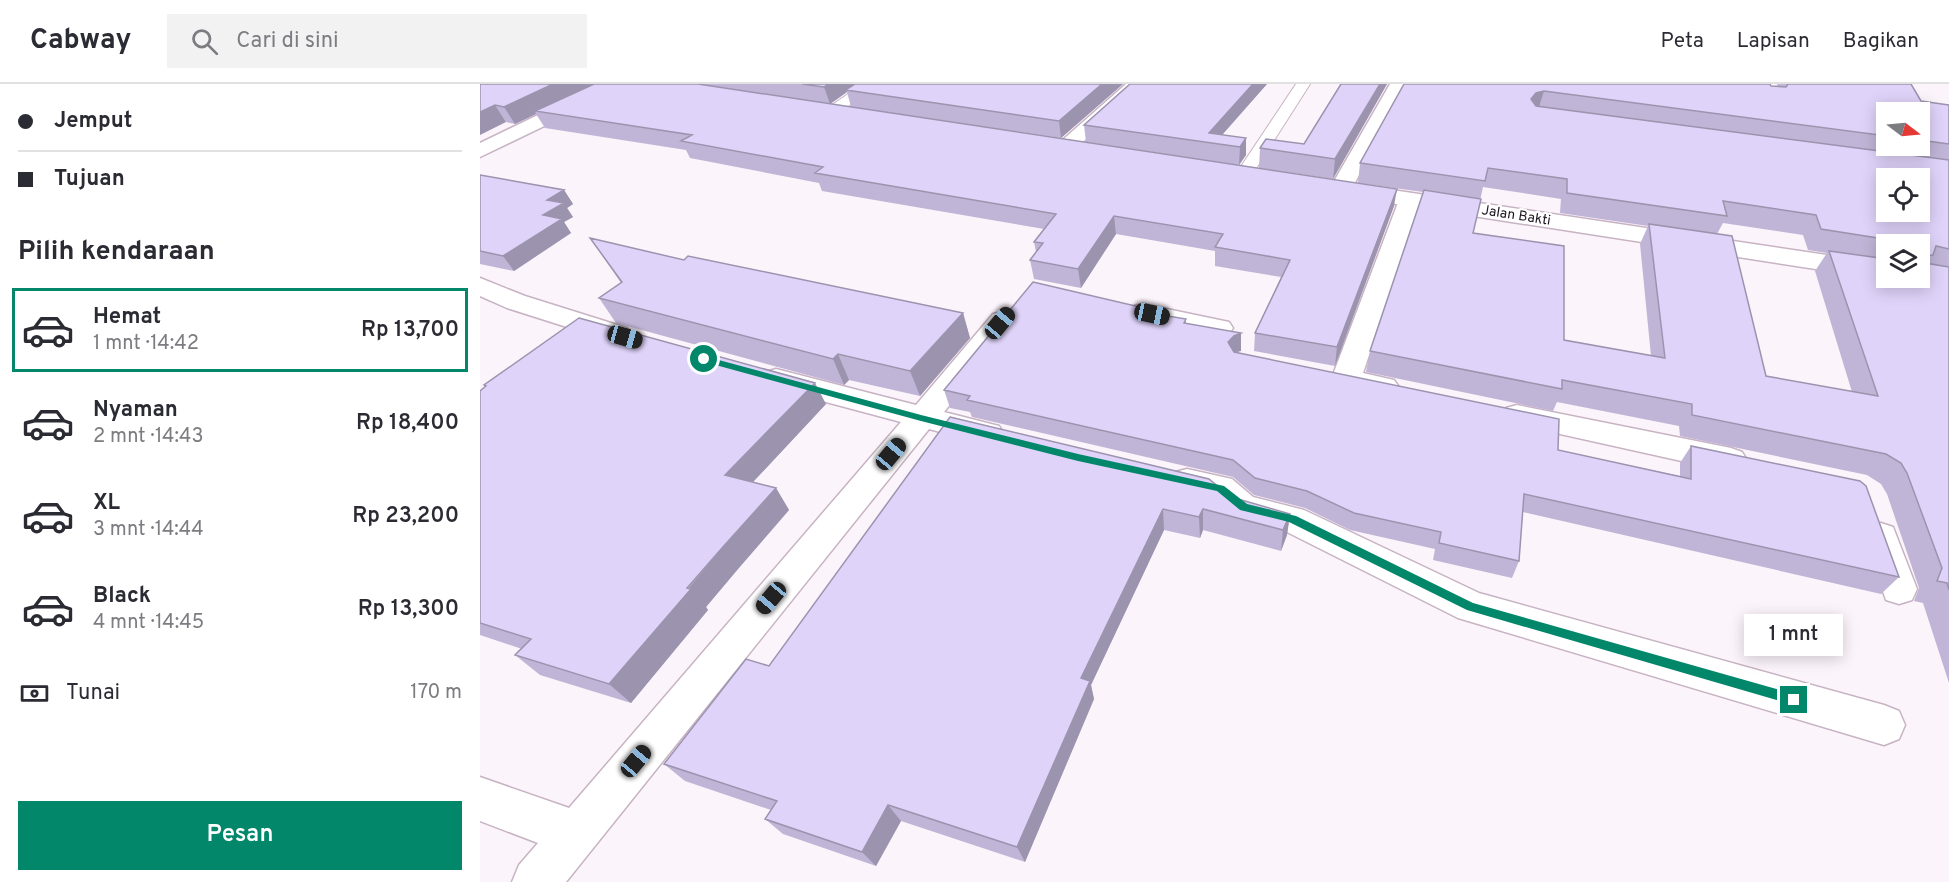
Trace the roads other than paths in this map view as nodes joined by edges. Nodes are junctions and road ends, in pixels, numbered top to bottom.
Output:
1 (617, 84) edge
2 (872, 84) edge
3 (1137, 84) edge
4 (1303, 84) edge
5 (1399, 84) edge
6 (809, 109) edge
7 (831, 112) junction
8 (866, 118) edge
9 (1041, 145) edge
10 (1065, 148) junction
11 (480, 151) edge
12 (1087, 151) edge
13 (1221, 171) edge
14 (1255, 176) joint
15 (1410, 200) junction
16 (1876, 270) edge
17 (480, 286) edge
18 (1019, 300) edge
19 (1118, 306) edge
20 (1219, 328) edge
21 (639, 341) edge
22 (750, 371) edge
23 (1406, 391) edge
24 (1488, 409) edge
25 (921, 418) junction
26 (1019, 442) edge
27 (1755, 465) edge
28 (1150, 473) edge
29 (1873, 512) edge
30 (1899, 589) edge
31 (1884, 725) dead end
32 (480, 799) edge
33 (575, 833) junction
34 (536, 882) edge

1 - 11 street
2 - 7 lane
3 - 10 street
4 - 14 lane
5 - 15 street, Jalan Bakti
6 - 7 street
7 - 8 street
9 - 10 street
10 - 12 street
13 - 14 street
15 - 16 street, Jalan Bakti
15 - 23 street
17 - 21 street
18 - 25 street
19 - 20 street
22 - 25 street
24 - 27 street
25 - 26 street
25 - 33 street
28 - 31 street
29 - 30 street
32 - 33 street
33 - 34 street

